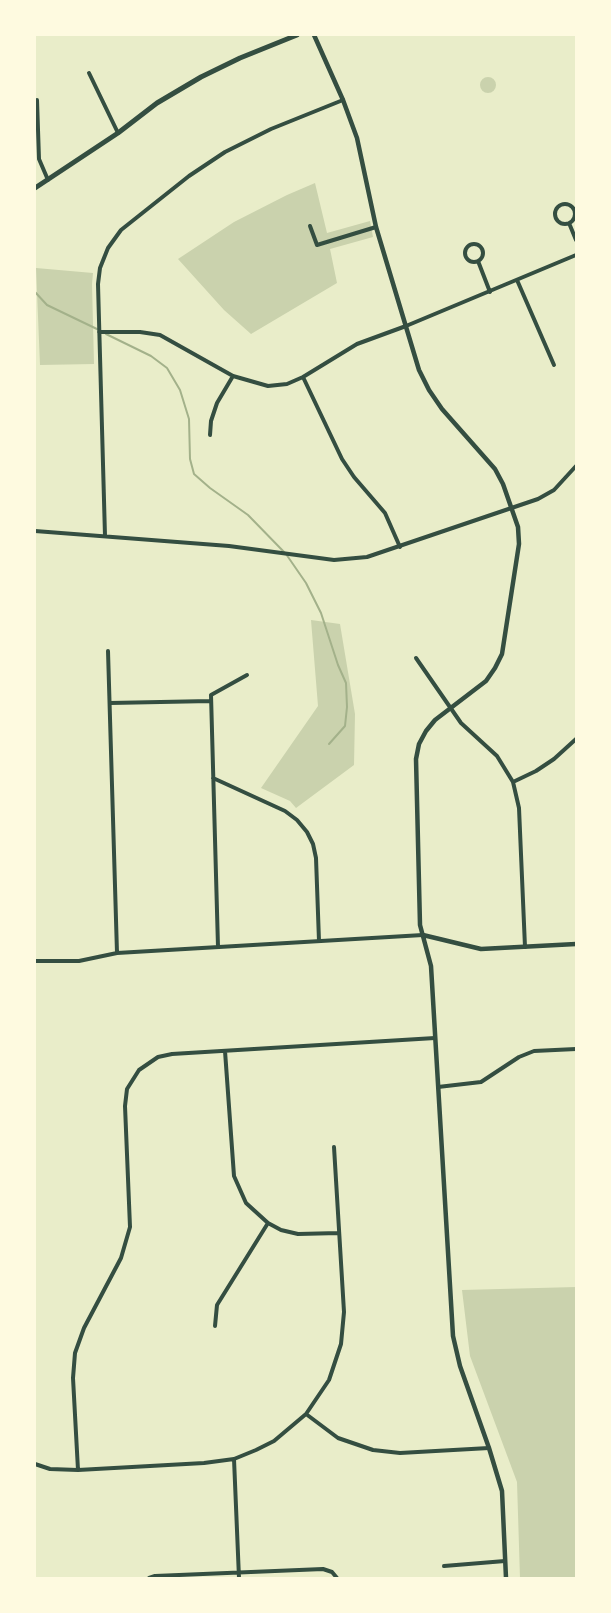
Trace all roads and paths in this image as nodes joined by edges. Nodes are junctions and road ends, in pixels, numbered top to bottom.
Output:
1 (297, 35) edge
2 (314, 35) edge
3 (89, 73) dead end
4 (37, 100) dead end
5 (343, 100) junction
6 (118, 133) junction
7 (48, 180) junction
8 (35, 188) edge
9 (569, 223) junction
10 (310, 226) dead end
11 (376, 226) junction
12 (576, 240) edge
13 (576, 255) edge
14 (478, 261) junction
15 (517, 280) junction
16 (490, 292) junction
17 (406, 326) junction
18 (99, 332) junction
19 (554, 365) dead end
20 (233, 376) junction
21 (303, 378) junction
22 (210, 435) dead end
23 (576, 466) edge
24 (513, 509) junction
25 (35, 531) edge
26 (105, 536) junction
27 (400, 547) junction
28 (108, 651) dead end
29 (416, 658) dead end
30 (247, 675) dead end
31 (211, 700) junction
32 (110, 704) junction
33 (450, 708) junction
34 (576, 739) edge
35 (213, 778) junction
36 (513, 782) junction
37 (423, 935) junction
38 (319, 941) junction
39 (576, 944) edge
40 (218, 947) junction
41 (525, 947) junction
42 (117, 953) junction
43 (35, 961) edge
44 (435, 1038) junction
45 (576, 1049) edge
46 (226, 1051) junction
47 (438, 1087) junction
48 (334, 1147) dead end
49 (268, 1223) junction
50 (339, 1233) junction
51 (215, 1326) dead end
52 (306, 1414) junction
53 (489, 1448) junction
54 (234, 1458) junction
55 (35, 1464) edge
56 (78, 1470) junction
57 (505, 1561) junction
58 (444, 1566) dead end
59 (239, 1572) junction
60 (149, 1578) edge
61 (239, 1578) edge
62 (337, 1578) edge
63 (506, 1578) edge

1 - 6 main road
2 - 5 street
3 - 6 street
4 - 7 street
5 - 11 street
5 - 18 street
6 - 7 main road
7 - 8 main road
9 - 9 street
9 - 12 street
10 - 11 street
11 - 17 street
13 - 15 street
14 - 14 street
14 - 16 street
15 - 16 street
15 - 19 street
16 - 17 street
17 - 21 street
17 - 24 street
18 - 20 street
18 - 26 street
20 - 21 street
20 - 22 street
21 - 27 street
23 - 24 street
24 - 27 street
24 - 33 street
25 - 26 street
26 - 27 street
28 - 32 street
29 - 33 street
30 - 31 street
31 - 32 street
31 - 35 street
32 - 42 street
33 - 36 street
33 - 37 street
34 - 36 street
35 - 38 street
35 - 40 street
36 - 41 street
37 - 38 street
37 - 41 street
37 - 44 street
38 - 40 street
39 - 41 street
40 - 42 street
42 - 43 street
44 - 46 street
44 - 47 street
45 - 47 street
46 - 49 street
46 - 56 street
47 - 53 street
48 - 50 street
49 - 50 street
49 - 51 street
50 - 52 street
52 - 53 street
52 - 54 street
53 - 57 street
54 - 56 street
54 - 59 street
55 - 56 street
57 - 58 street
57 - 63 street
59 - 60 street
59 - 61 street
59 - 62 street

